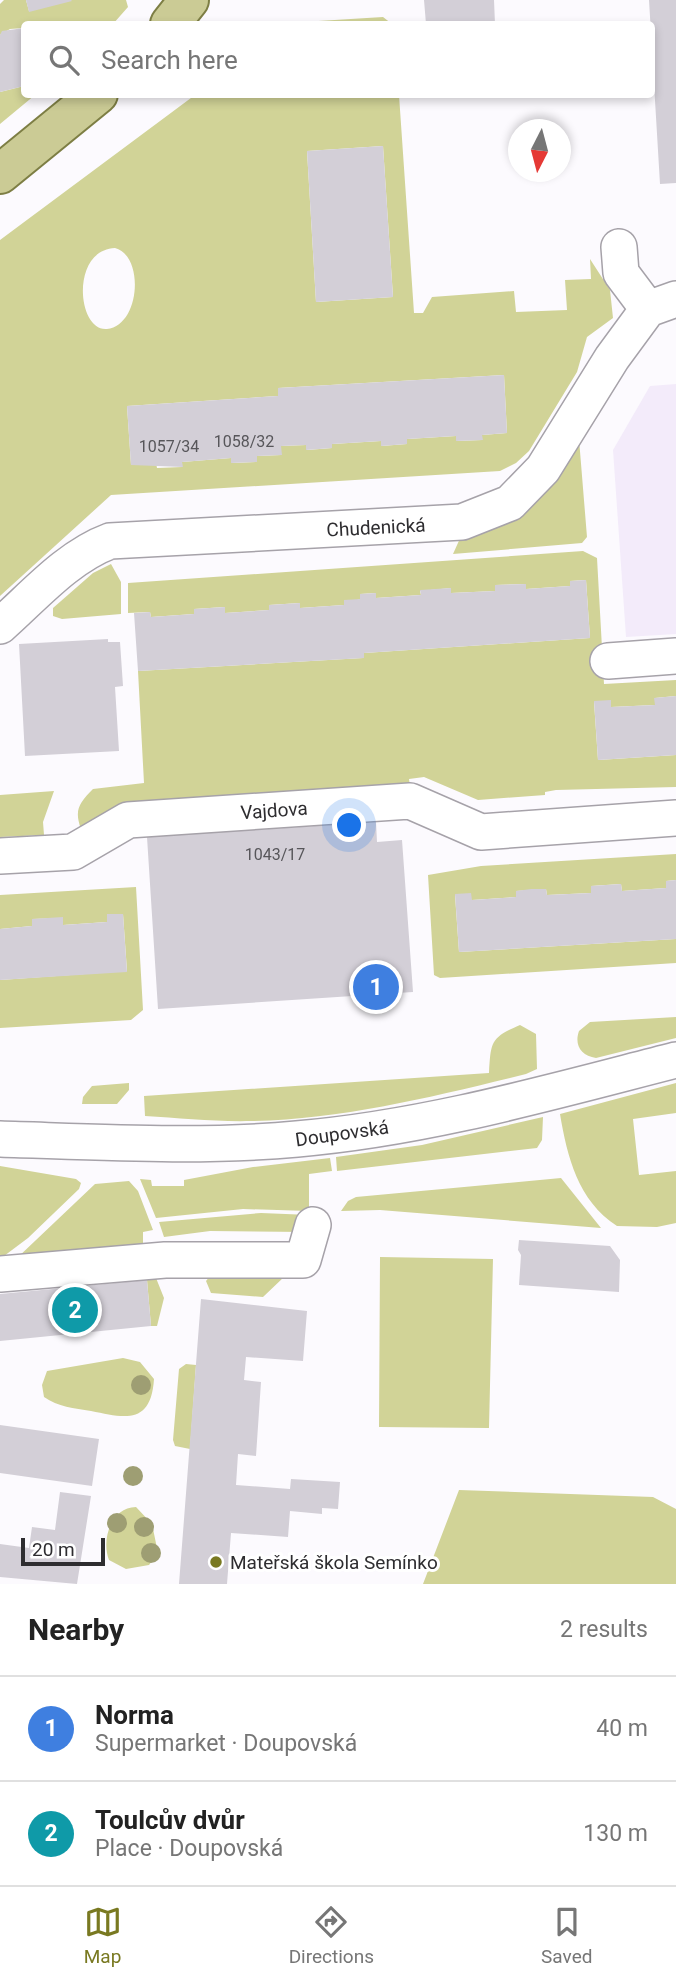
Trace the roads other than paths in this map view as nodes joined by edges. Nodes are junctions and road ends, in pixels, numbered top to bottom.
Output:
1 (93, 98) edge
2 (0, 174) edge
3 (619, 247) dead end
4 (662, 304) edge
5 (0, 626) edge
6 (676, 656) edge
7 (608, 661) dead end
8 (676, 818) edge
9 (0, 856) edge
10 (676, 1060) edge
11 (0, 1139) edge
12 (313, 1225) dead end
13 (0, 1274) edge

1 - 2 main road
3 - 4 street
4 - 5 street, Chudenická
6 - 7 street
8 - 9 street, Vajdova
10 - 11 street, Doupovská
12 - 13 street

